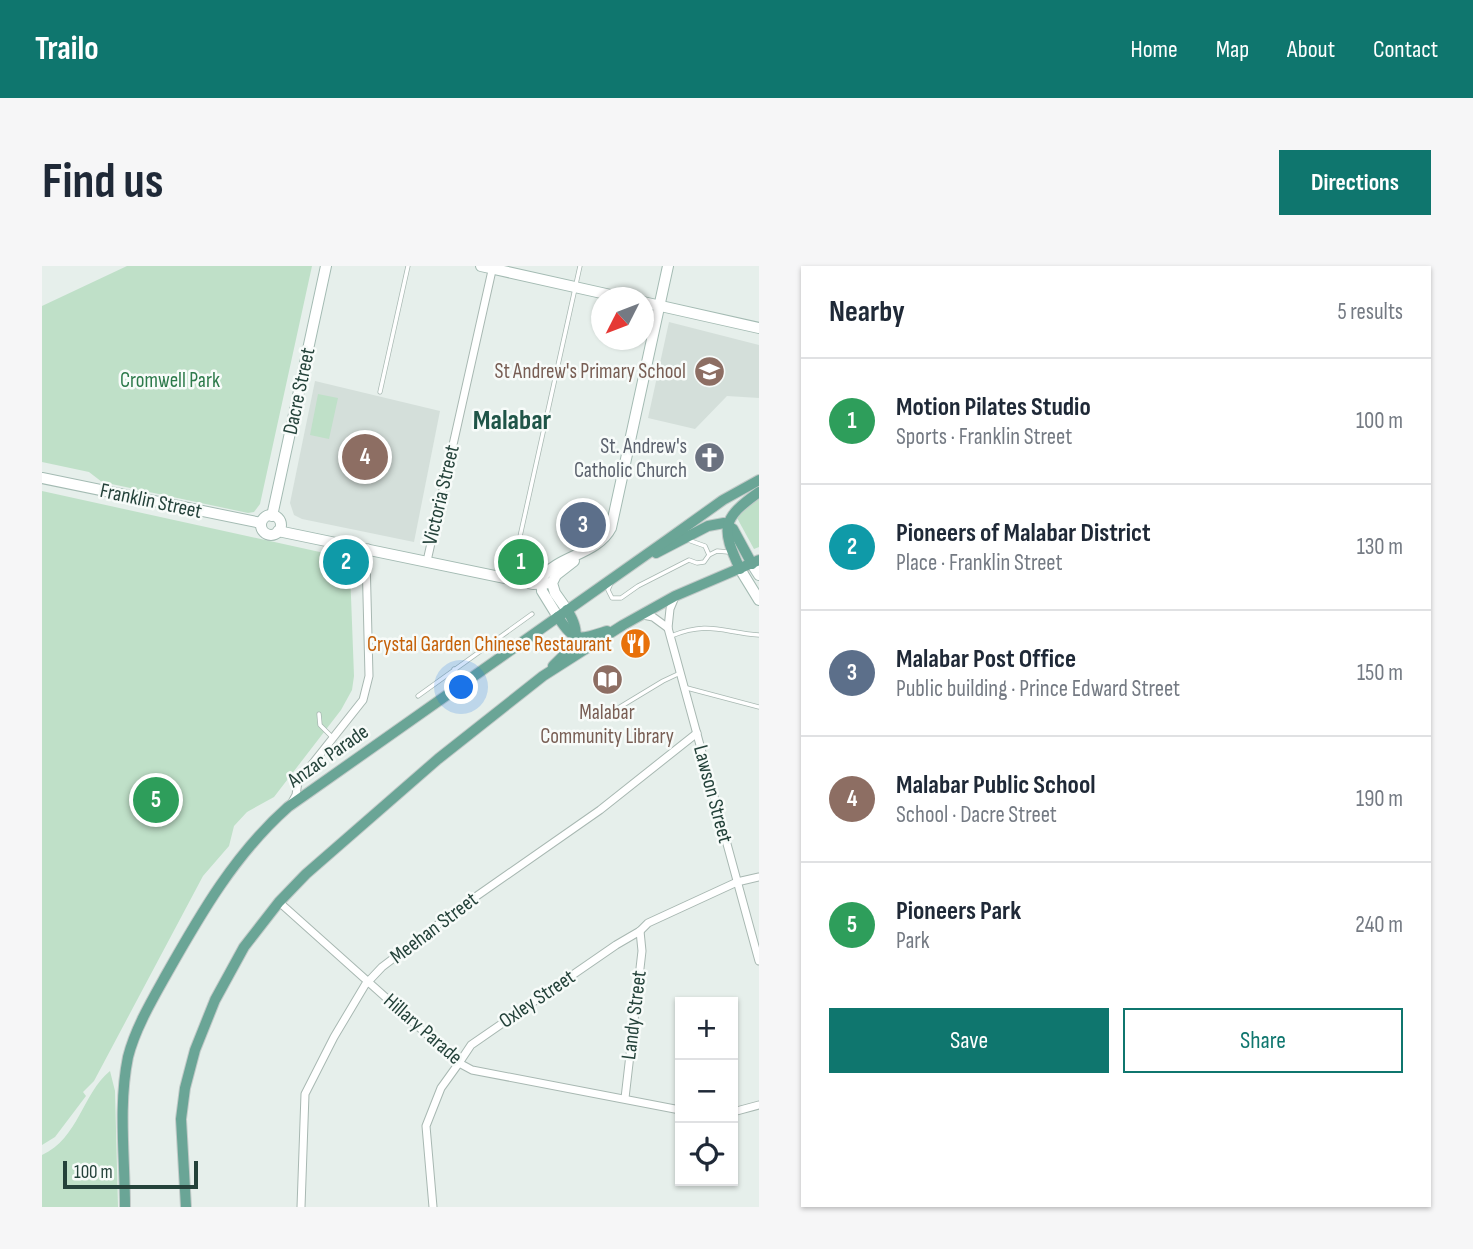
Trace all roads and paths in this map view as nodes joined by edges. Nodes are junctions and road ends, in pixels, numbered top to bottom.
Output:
1 (326, 266) edge
2 (408, 266) edge
3 (580, 266) edge
4 (668, 266) edge
5 (489, 267) edge
6 (576, 287) junction
7 (591, 290) edge
8 (654, 305) edge
9 (660, 306) junction
10 (759, 328) edge
11 (380, 392) dead end
12 (42, 478) edge
13 (759, 480) edge
14 (759, 492) edge
15 (272, 516) junction
16 (261, 523) junction
17 (727, 525) junction
18 (278, 531) junction
19 (686, 539) junction
20 (368, 548) junction
21 (733, 554) junction
22 (709, 555) junction
23 (427, 561) junction
24 (755, 562) edge
25 (632, 564) junction
26 (740, 569) junction
27 (759, 575) edge
28 (614, 577) junction
29 (511, 579) junction
30 (546, 583) junction
31 (675, 596) junction
32 (759, 600) edge
33 (562, 613) junction
34 (532, 614) dead end
35 (643, 615) junction
36 (623, 625) junction
37 (670, 632) junction
38 (759, 635) edge
39 (576, 638) junction
40 (454, 669) junction
41 (680, 673) junction
42 (543, 676) junction
43 (465, 683) junction
44 (685, 688) junction
45 (418, 696) dead end
46 (759, 707) edge
47 (615, 710) dead end
48 (318, 714) dead end
49 (697, 733) junction
50 (333, 738) junction
51 (288, 807) junction
52 (759, 877) edge
53 (737, 882) junction
54 (279, 902) junction
55 (640, 931) junction
56 (759, 961) edge
57 (368, 982) junction
58 (459, 1062) junction
59 (625, 1098) junction
60 (759, 1105) edge
61 (675, 1109) edge
62 (738, 1111) edge
63 (125, 1207) edge
64 (186, 1207) edge
65 (301, 1207) edge
66 (433, 1207) edge

1 - 15 street, Dacre Street
2 - 11 lane
3 - 6 lane
4 - 9 street
5 - 6 street
5 - 23 street, Victoria Street
6 - 7 street
6 - 29 lane
8 - 9 street
9 - 10 street
9 - 30 street
12 - 16 street, Franklin Street
13 - 25 main road, Anzac Parade
14 - 17 main road
15 - 16 street
15 - 18 street
16 - 18 street
17 - 19 main road
17 - 21 main road
17 - 24 main road
18 - 20 street
19 - 22 lane
19 - 25 main road
20 - 23 street
20 - 50 street
21 - 22 lane
21 - 26 main road
22 - 28 lane
23 - 29 street
24 - 26 main road
24 - 27 street
25 - 28 main road, Anzac Parade
26 - 31 main road
26 - 32 street
28 - 33 main road, Anzac Parade
29 - 30 street
30 - 33 street
31 - 35 main road
31 - 37 street, Lawson Street
33 - 39 main road
33 - 43 main road, Anzac Parade
34 - 40 lane
35 - 36 main road
35 - 37 street
36 - 39 main road
36 - 42 main road
37 - 38 lane
37 - 41 street, Lawson Street
39 - 42 main road
40 - 43 lane
40 - 45 lane
41 - 44 street, Lawson Street
41 - 47 lane
42 - 54 main road
43 - 51 main road, Anzac Parade
44 - 46 lane
44 - 49 street, Lawson Street
48 - 50 lane
49 - 53 street, Lawson Street
49 - 57 street, Meehan Street
50 - 51 street
51 - 63 main road, Anzac Parade
52 - 53 street, Oxley Street
53 - 55 street, Oxley Street
53 - 56 street, Lawson Street
54 - 57 street, Hillary Parade
54 - 64 main road
55 - 58 street, Oxley Street
55 - 59 street, Landy Street
57 - 58 street, Hillary Parade
57 - 65 street, Meehan Street
58 - 59 street, Hillary Parade
58 - 66 street, Oxley Street
59 - 61 street, Hillary Parade
60 - 62 street

